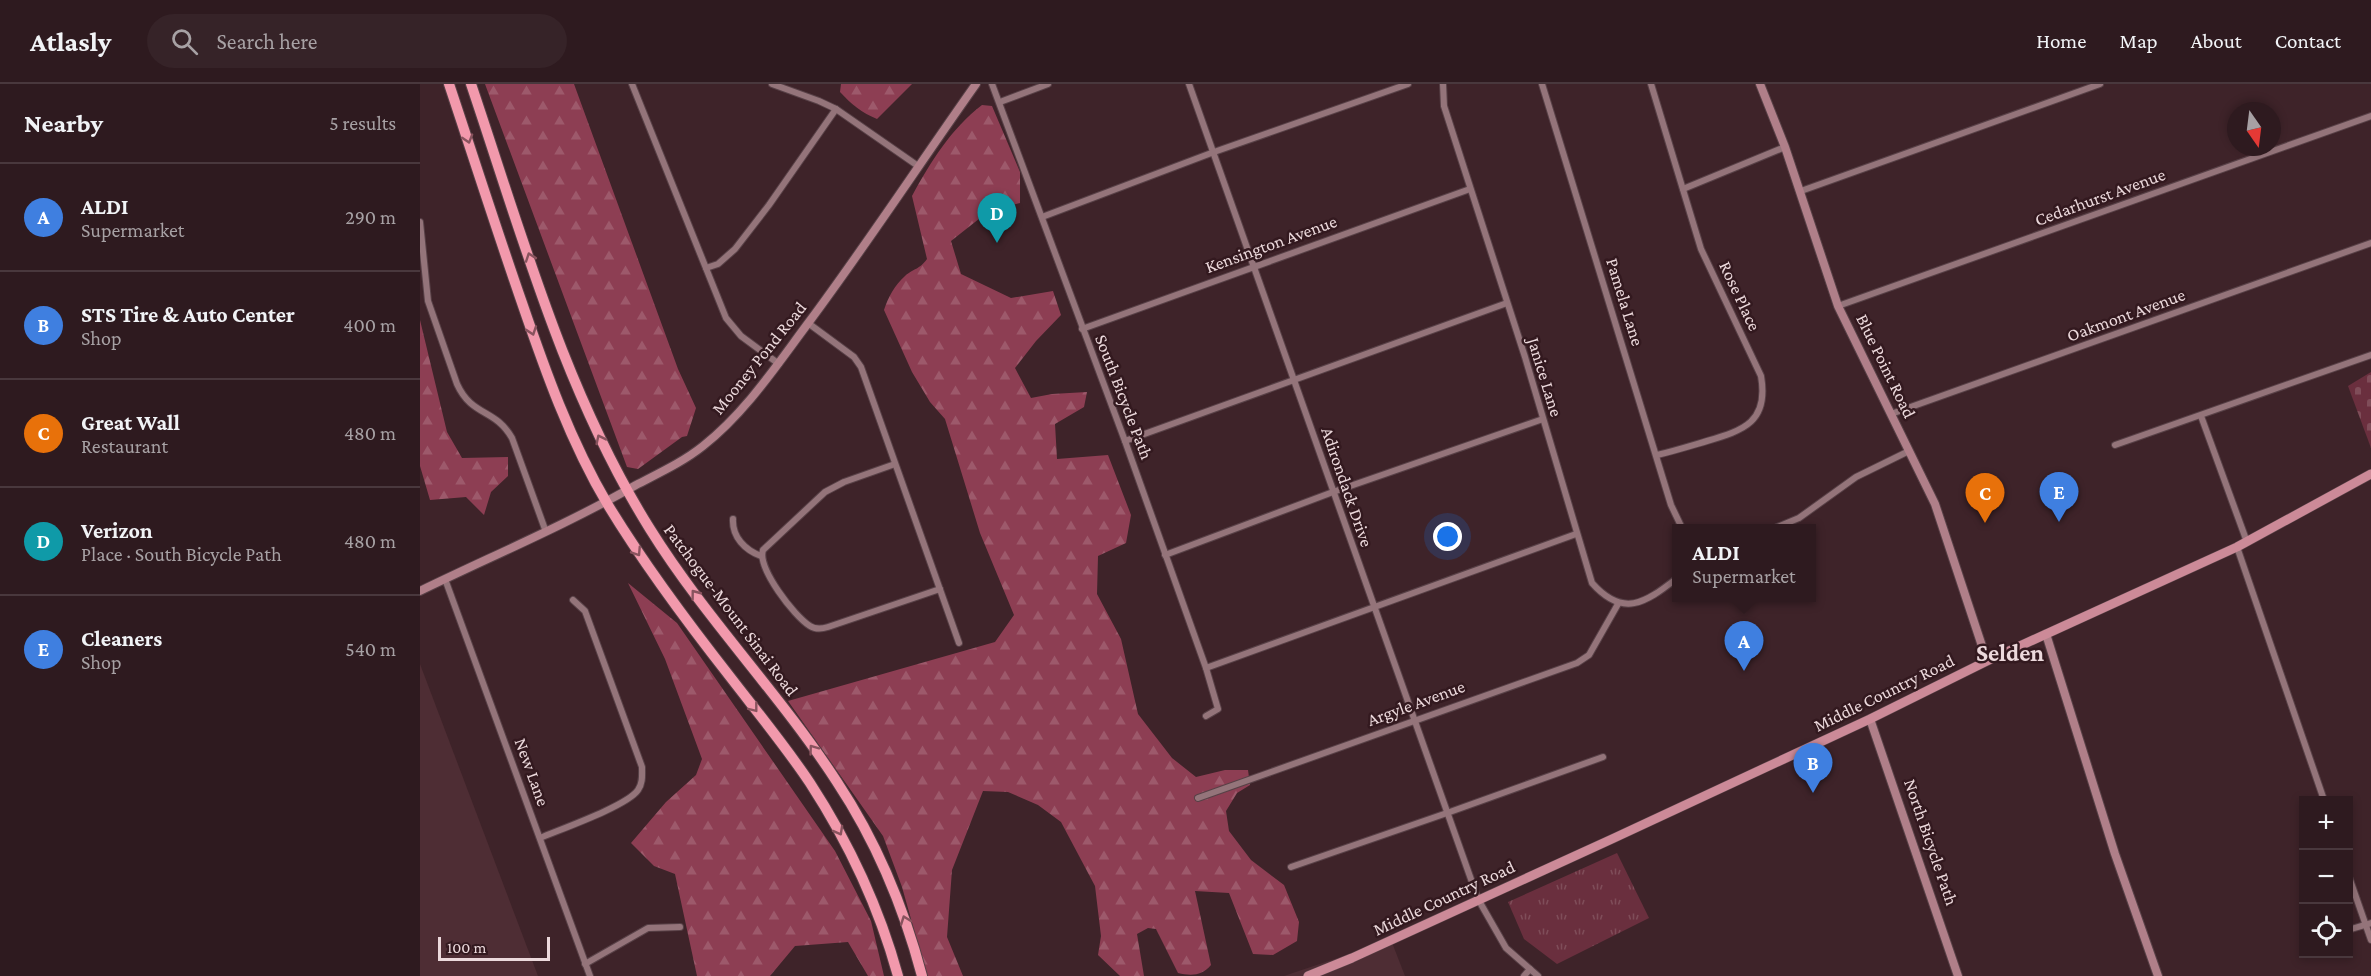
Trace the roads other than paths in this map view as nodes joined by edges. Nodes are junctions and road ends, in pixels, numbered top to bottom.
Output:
1 (449, 84) edge
2 (471, 84) edge
3 (632, 84) edge
4 (772, 84) edge
5 (976, 84) edge
6 (992, 84) edge
7 (1048, 84) edge
8 (1189, 84) edge
9 (1408, 84) edge
10 (1443, 84) edge
11 (1542, 84) edge
12 (1651, 84) edge
13 (1760, 84) edge
14 (2100, 84) edge
15 (1000, 102) junction
16 (836, 109) junction
17 (2371, 116) edge
18 (1785, 147) junction
19 (1214, 152) junction
20 (918, 166) junction
21 (1470, 189) junction
22 (1683, 189) junction
23 (1801, 191) junction
24 (1042, 217) junction
25 (420, 222) edge
26 (2371, 243) edge
27 (1253, 266) junction
28 (706, 268) junction
29 (1507, 303) junction
30 (1838, 306) junction
31 (808, 323) junction
32 (1082, 329) junction
33 (2371, 355) edge
34 (779, 364) junction
35 (1294, 380) junction
36 (1891, 414) junction
37 (2201, 416) junction
38 (1543, 419) junction
39 (1125, 441) junction
40 (2115, 446) dead end
41 (1909, 451) junction
42 (1657, 455) junction
43 (895, 464) junction
44 (2371, 476) edge
45 (627, 491) junction
46 (1333, 492) junction
47 (607, 502) junction
48 (732, 519) dead end
49 (1680, 524) edge
50 (1786, 524) edge
51 (546, 532) junction
52 (1576, 534) junction
53 (2247, 542) junction
54 (2237, 547) junction
55 (1166, 555) junction
56 (761, 556) junction
57 (445, 579) junction
58 (1672, 583) edge
59 (940, 589) junction
60 (420, 591) edge
61 (573, 600) dead end
62 (1618, 604) junction
63 (1374, 608) junction
64 (2046, 634) junction
65 (959, 643) dead end
66 (1987, 661) junction
67 (1206, 668) junction
68 (1206, 716) dead end
69 (1870, 719) junction
70 (1414, 720) junction
71 (1603, 757) dead end
72 (2322, 796) edge
73 (1198, 798) dead end
74 (1448, 813) junction
75 (540, 838) junction
76 (1291, 867) dead end
77 (2353, 885) edge
78 (1479, 899) junction
79 (2368, 924) edge
80 (680, 927) dead end
81 (2353, 929) edge
82 (2371, 940) edge
83 (585, 964) junction
84 (1530, 969) junction
85 (590, 976) edge
86 (898, 976) edge
87 (922, 976) edge
88 (1308, 976) edge
89 (1524, 976) edge
90 (1538, 976) edge
91 (1958, 976) edge
92 (2158, 976) edge

1 -> 47 highway
45 -> 2 highway, Patchogue-Mount Sinai Road
3 - 28 street
4 - 16 street
5 - 20 street, Mooney Pond Road
6 - 15 street, South Bicycle Path
7 - 15 street
8 - 19 street, Adirondack Drive
9 - 19 street
10 - 21 street, Janice Lane
11 - 42 street, Pamela Lane
12 - 22 street, Rose Place
13 - 18 street, Blue Point Road
14 - 23 street
15 - 24 street, South Bicycle Path
16 - 20 street
16 - 28 street
17 - 30 street, Cedarhurst Avenue
18 - 22 street
18 - 23 street, Blue Point Road
19 - 24 street
19 - 27 street, Adirondack Drive
20 - 31 street, Mooney Pond Road
21 - 27 street, Kensington Avenue
21 - 29 street, Janice Lane
22 - 42 street, Rose Place
23 - 30 street, Blue Point Road
24 - 32 street, South Bicycle Path
25 - 51 street
26 - 36 street, Oakmont Avenue
27 - 32 street, Kensington Avenue
27 - 35 street, Adirondack Drive
28 - 34 street
29 - 35 street
29 - 38 street, Janice Lane
30 - 36 street, Blue Point Road
31 - 34 street, Mooney Pond Road
31 - 43 street
32 - 39 street, South Bicycle Path
33 - 37 street
34 - 45 street, Mooney Pond Road
35 - 39 street
35 - 46 street, Adirondack Drive
36 - 41 street, Blue Point Road
37 - 40 street
37 - 53 street
38 - 46 street
38 - 52 street, Janice Lane
39 - 55 street, South Bicycle Path
41 - 50 street
41 - 66 street, Blue Point Road
42 - 49 street, Pamela Lane
43 - 56 street
43 - 59 street
44 - 53 main road, Middle Country Road
45 - 47 street, Mooney Pond Road
87 -> 45 highway, Patchogue-Mount Sinai Road
46 - 55 street
46 - 63 street, Adirondack Drive
47 - 51 street, Mooney Pond Road
47 -> 86 highway
48 - 56 street
51 - 57 street, Mooney Pond Road
52 - 62 street, Janice Lane
52 - 63 street
53 - 54 main road, Middle Country Road
54 - 64 main road, Middle Country Road
54 - 72 street
55 - 67 street, South Bicycle Path
56 - 59 street
57 - 60 street, Mooney Pond Road
57 - 75 street, New Lane
58 - 62 street
59 - 65 street
61 - 75 street
62 - 70 street, Argyle Avenue
63 - 67 street
63 - 70 street, Adirondack Drive
64 - 66 main road, Middle Country Road
64 - 92 street
66 - 69 main road, Middle Country Road
67 - 68 street, South Bicycle Path
69 - 78 main road, Middle Country Road
69 - 91 street, North Bicycle Path
70 - 73 street, Argyle Avenue
70 - 74 street, Adirondack Drive
71 - 74 street
74 - 76 street
74 - 78 street, Adirondack Drive
75 - 83 street, New Lane
77 - 79 street
78 - 84 street, Adirondack Drive
78 - 88 main road, Middle Country Road
79 - 81 street
79 - 82 street
80 - 83 street
83 - 85 street, New Lane
84 - 89 street
84 - 90 street, Adirondack Drive

